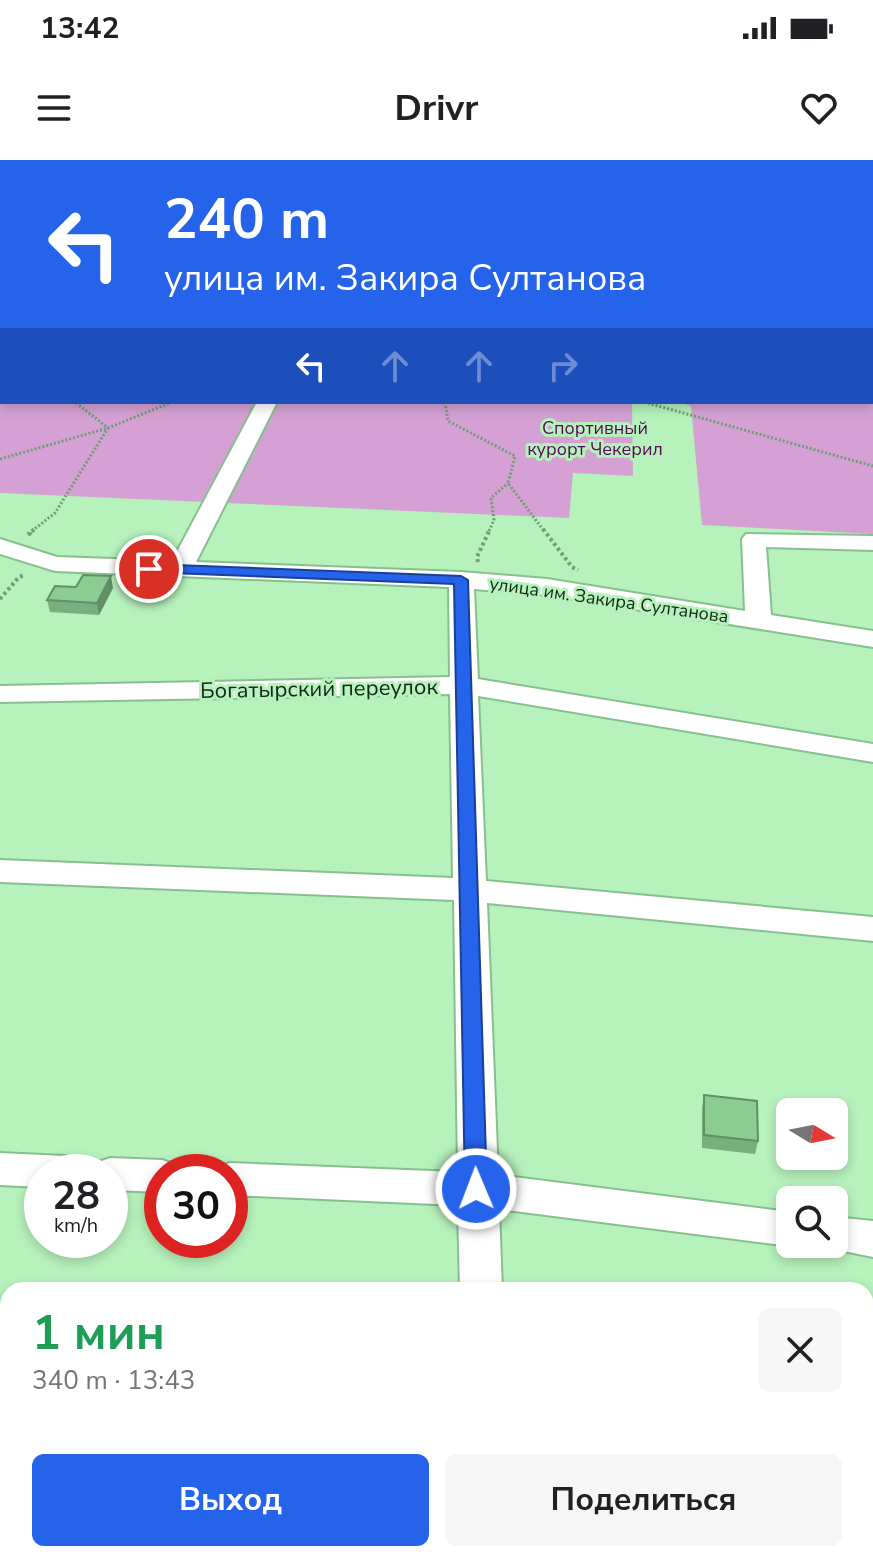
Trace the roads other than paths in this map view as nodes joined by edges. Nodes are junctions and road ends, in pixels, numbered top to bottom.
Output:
1 (266, 404) edge
2 (873, 543) edge
3 (0, 546) edge
4 (180, 570) junction
5 (472, 581) junction
6 (758, 621) junction
7 (873, 639) edge
8 (464, 685) junction
9 (0, 694) edge
10 (873, 753) edge
11 (0, 871) edge
12 (470, 890) junction
13 (873, 929) edge
14 (0, 1169) edge
15 (24, 1170) edge
16 (248, 1180) edge
17 (476, 1189) junction
18 (776, 1227) edge
19 (848, 1236) edge
20 (873, 1239) edge
21 (481, 1282) edge

1 - 4 street
2 - 6 street
3 - 4 street, улица им. Закира Султанова
4 - 5 street, улица им. Закира Султанова
5 - 6 street, улица им. Закира Султанова
5 - 8 street
6 - 7 street, улица им. Закира Султанова
8 - 9 street, Богатырский переулок
8 - 10 street, Богатырский переулок
8 - 12 street
11 - 12 street
12 - 13 street
12 - 17 street
14 - 15 street
16 - 17 street
17 - 18 street
17 - 21 street
19 - 20 street

